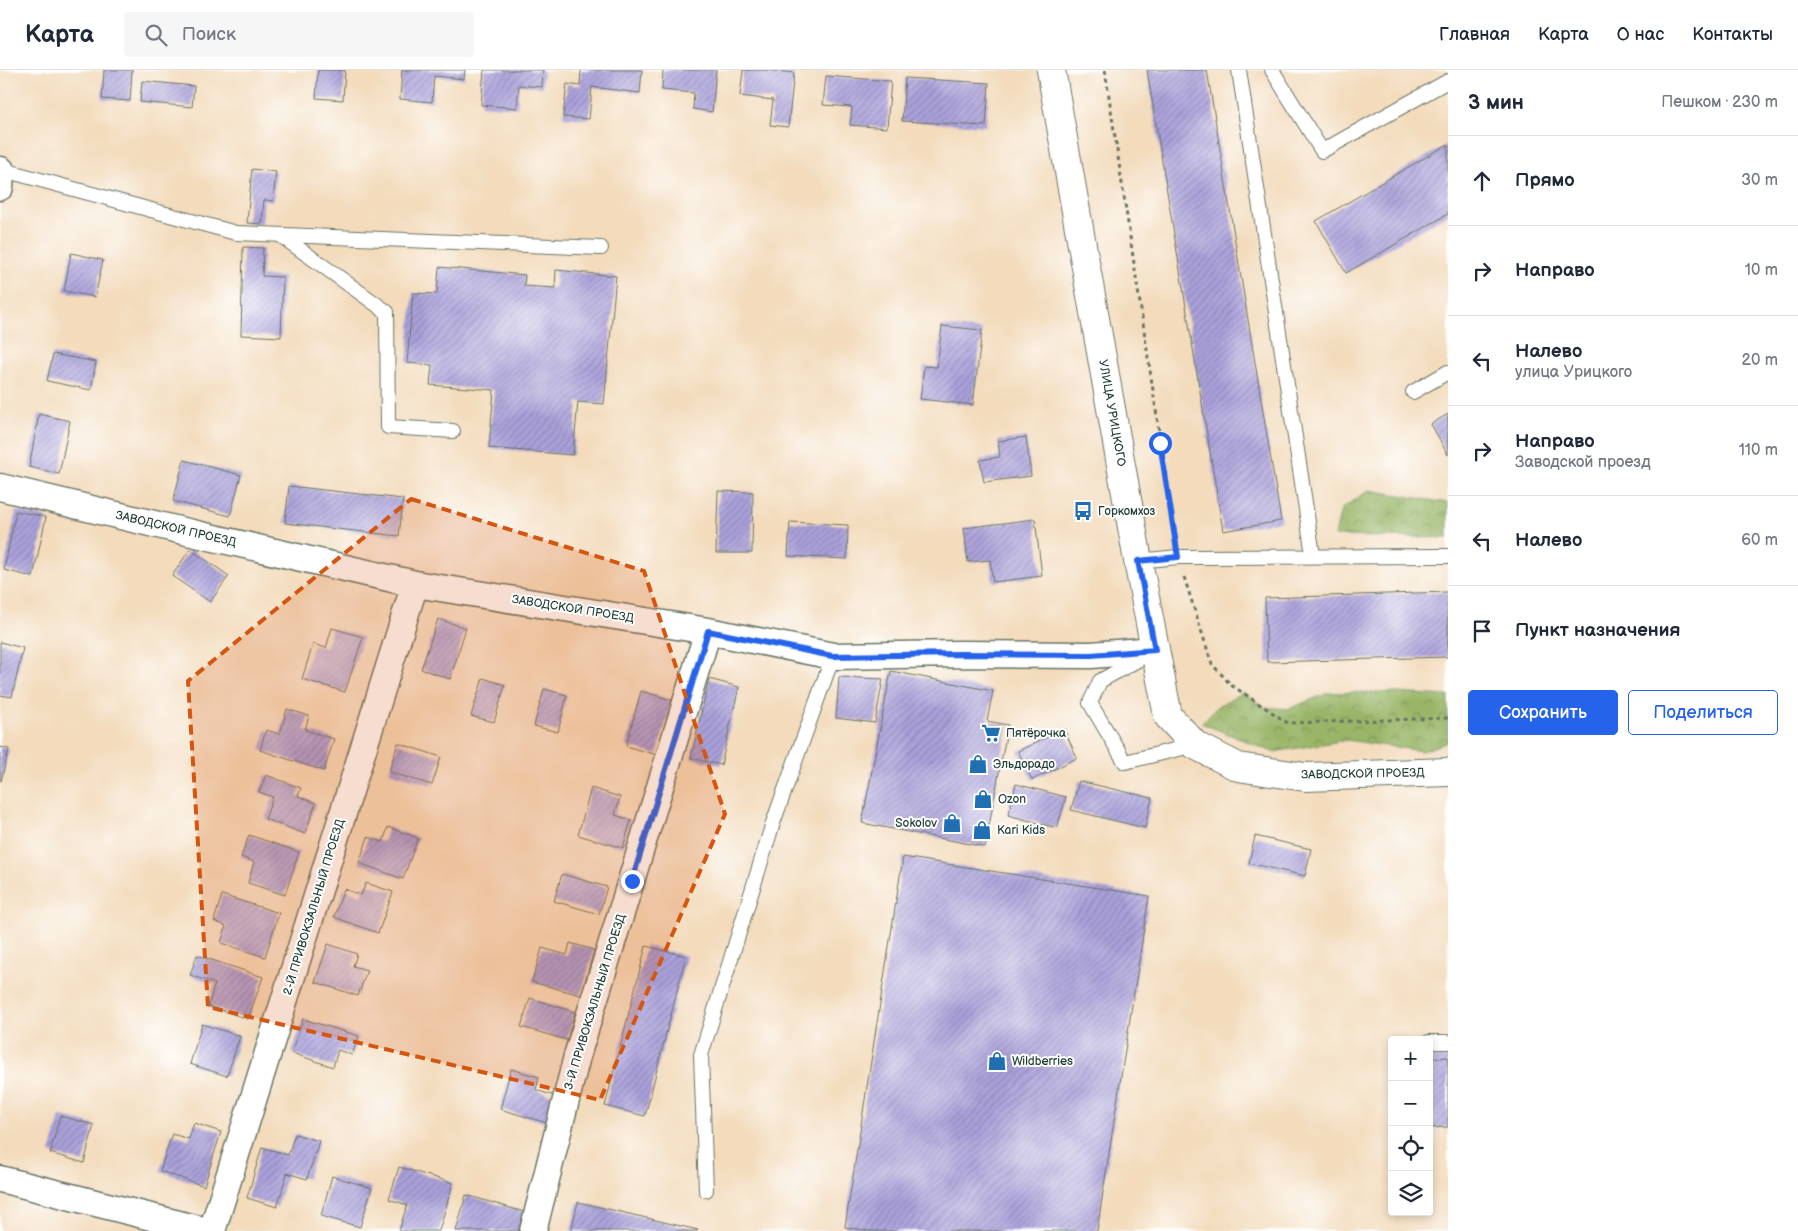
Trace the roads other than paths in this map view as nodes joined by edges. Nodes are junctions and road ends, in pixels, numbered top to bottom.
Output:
1 (1052, 70) edge
2 (1239, 70) edge
3 (1272, 70) edge
4 (1448, 81) edge
5 (0, 175) edge
6 (280, 235) junction
7 (601, 248) dead end
8 (1448, 372) edge
9 (1414, 392) dead end
10 (453, 431) dead end
11 (0, 486) edge
12 (1313, 555) junction
13 (1448, 556) edge
14 (1138, 561) junction
15 (415, 584) junction
16 (708, 631) junction
17 (1155, 650) junction
18 (832, 656) junction
19 (1194, 746) junction
20 (1448, 772) edge
21 (1433, 1042) edge
22 (1448, 1042) edge
23 (0, 1179) edge
24 (706, 1190) dead end
25 (207, 1231) edge
26 (212, 1231) edge
27 (533, 1231) edge

1 - 14 street, УЛИЦА УРИЦКОГО
2 - 12 lane
3 - 4 lane
5 - 6 lane
6 - 7 lane
6 - 10 lane
8 - 9 lane
11 - 15 street, ЗАВОДСКОЙ ПРОЕЗД
12 - 13 lane
12 - 14 lane
14 - 17 street, УЛИЦА УРИЦКОГО
15 - 16 street, ЗАВОДСКОЙ ПРОЕЗД
15 - 26 street, 2-Й ПРИВОКЗАЛЬНЫЙ ПРОЕЗД
16 - 18 street, ЗАВОДСКОЙ ПРОЕЗД
16 - 27 street, 3-Й ПРИВОКЗАЛЬНЫЙ ПРОЕЗД
17 - 18 street, ЗАВОДСКОЙ ПРОЕЗД
17 - 19 street, УЛИЦА УРИЦКОГО
17 - 19 lane
18 - 24 lane
19 - 20 street, ЗАВОДСКОЙ ПРОЕЗД
21 - 22 lane
23 - 25 street

